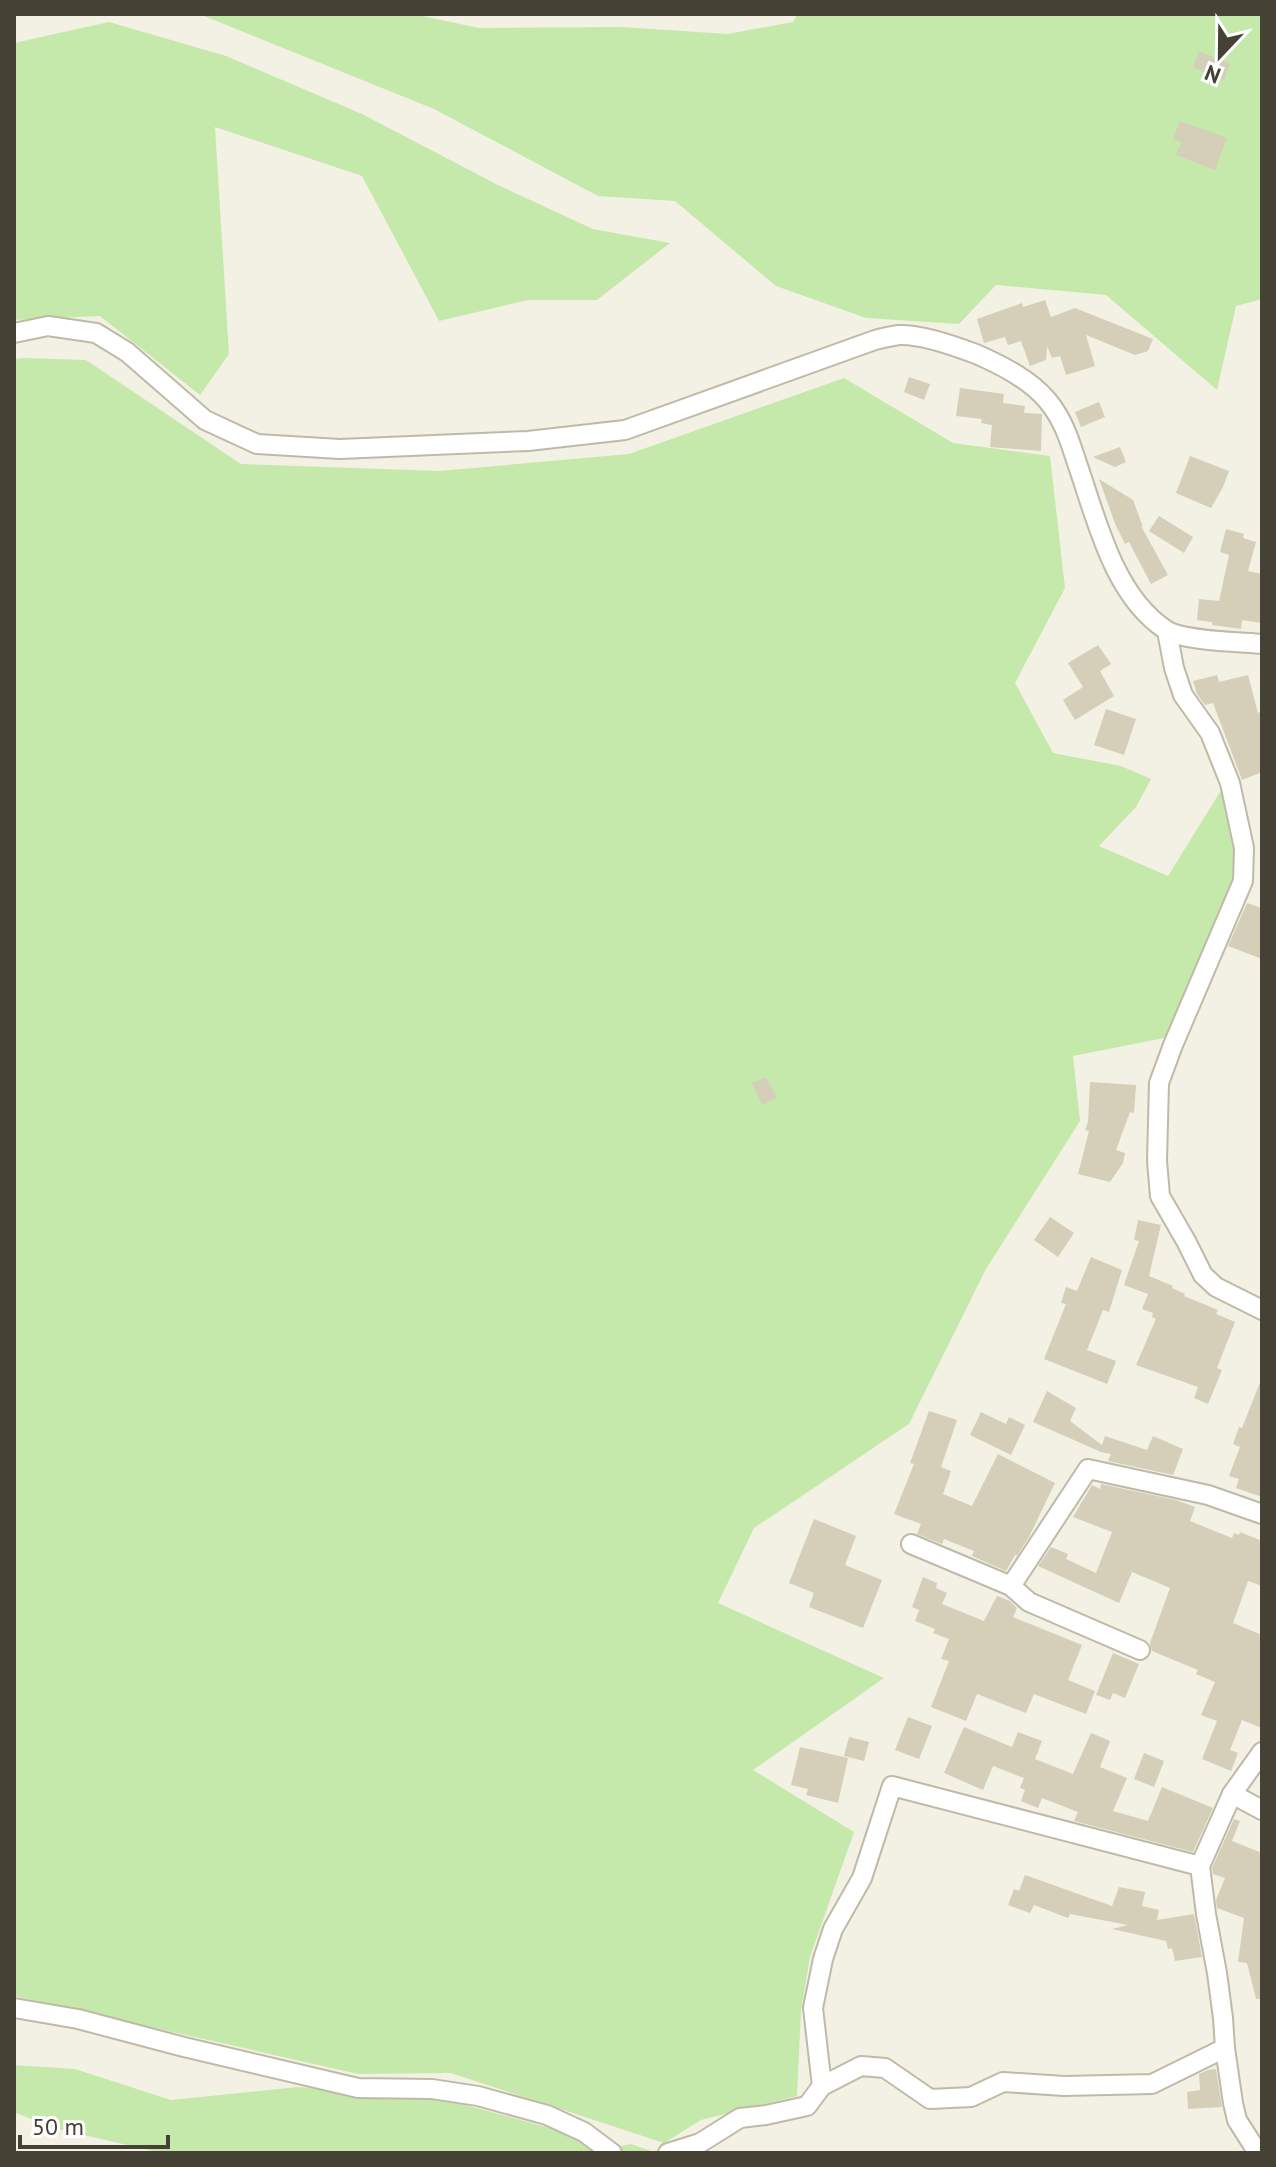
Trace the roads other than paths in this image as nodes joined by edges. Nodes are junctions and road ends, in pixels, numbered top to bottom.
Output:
1 (14, 333) edge
2 (1167, 631) junction
3 (1262, 644) edge
4 (1262, 1310) edge
5 (1262, 1514) edge
6 (911, 1544) dead end
7 (1011, 1586) junction
8 (1140, 1650) dead end
9 (1262, 1752) edge
10 (1232, 1794) junction
11 (1262, 1810) edge
12 (1200, 1866) junction
13 (14, 2008) edge
14 (1225, 2048) junction
15 (822, 2086) junction
16 (612, 2153) edge
17 (668, 2153) edge
18 (1258, 2153) edge

1 - 2 street
2 - 3 street
2 - 4 street
5 - 7 street
6 - 7 street
7 - 8 street
9 - 10 street
10 - 11 street
10 - 12 street
12 - 14 street
12 - 15 street
13 - 16 street
14 - 15 street
14 - 18 street
15 - 17 street

